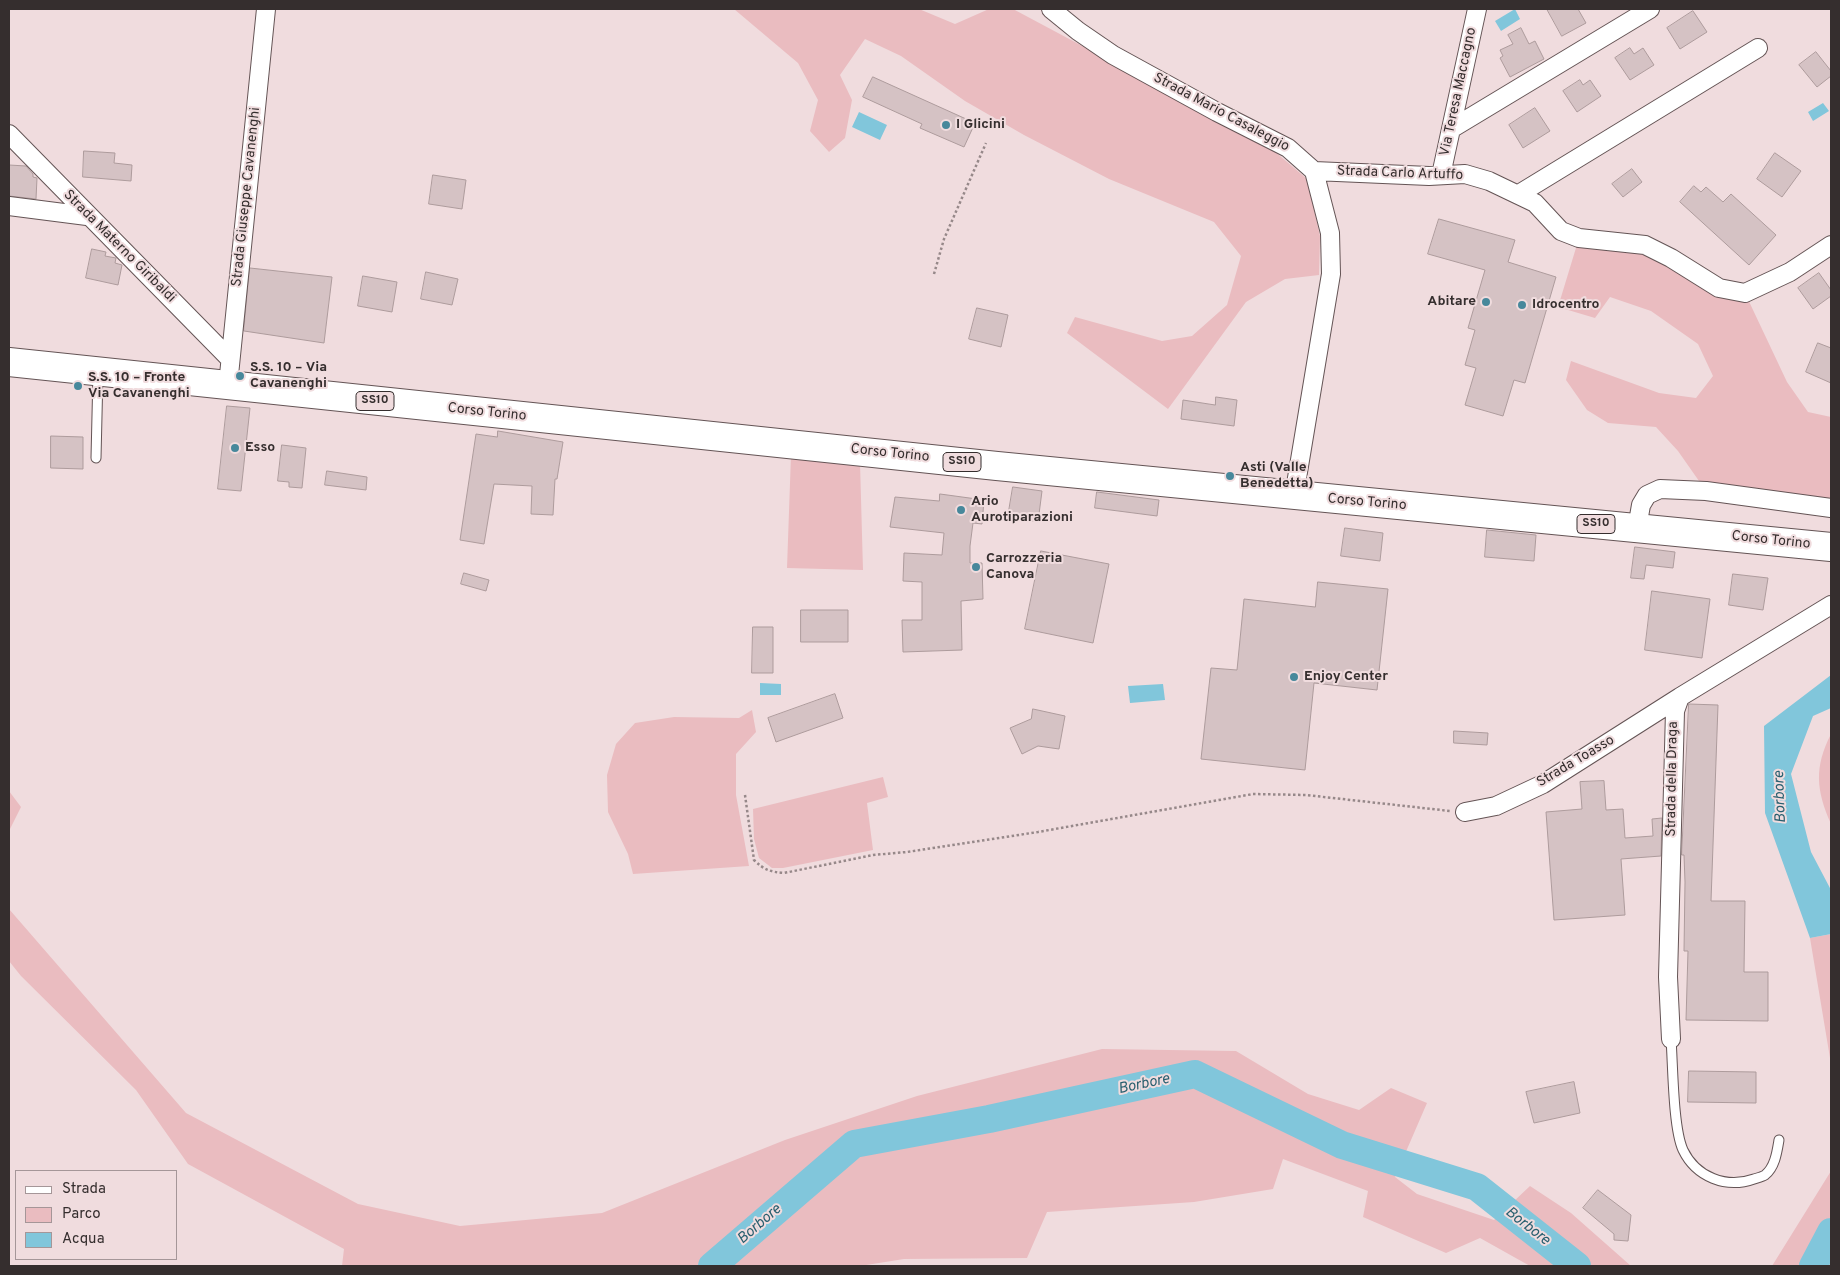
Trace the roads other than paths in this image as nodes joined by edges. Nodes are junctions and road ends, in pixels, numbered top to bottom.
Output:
1 (266, 9) edge
2 (1051, 9) edge
3 (1477, 9) edge
4 (1650, 9) edge
5 (1758, 48) dead end
6 (1451, 129) junction
7 (9, 134) edge
8 (1314, 171) junction
9 (1441, 175) junction
10 (1519, 194) junction
11 (9, 206) edge
12 (86, 216) junction
13 (1831, 245) edge
14 (9, 362) edge
15 (98, 370) junction
16 (229, 372) junction
17 (96, 458) dead end
18 (1294, 496) junction
19 (1831, 508) edge
20 (1637, 528) junction
21 (1831, 547) edge
22 (1831, 605) edge
23 (1680, 697) junction
24 (1465, 812) road end
25 (1671, 1039) joint
26 (1779, 1140) dead end

1 - 16 street, Strada Giuseppe Cavanenghi
2 - 8 street, Strada Mario Casaleggio
3 - 6 street, Via Teresa Maccagno
4 - 6 street
5 - 10 street
6 - 9 street, Via Teresa Maccagno
7 - 12 street, Strada Materno Giribaldi
8 - 9 street, Strada Carlo Artuffo
8 - 18 street
9 - 10 street, Strada Carlo Artuffo
10 - 13 street, Strada Carlo Artuffo
11 - 12 street
12 - 16 street, Strada Materno Giribaldi
14 - 15 main road, Corso Torino / SS10
15 - 16 main road, Corso Torino / SS10
15 - 17 lane
16 - 18 main road, Corso Torino / SS10
18 - 20 main road, Corso Torino / SS10
19 - 20 street
20 - 21 main road, Corso Torino / SS10
22 - 23 street
23 - 24 street, Strada Toasso
23 - 25 street, Strada della Draga
25 - 26 lane

